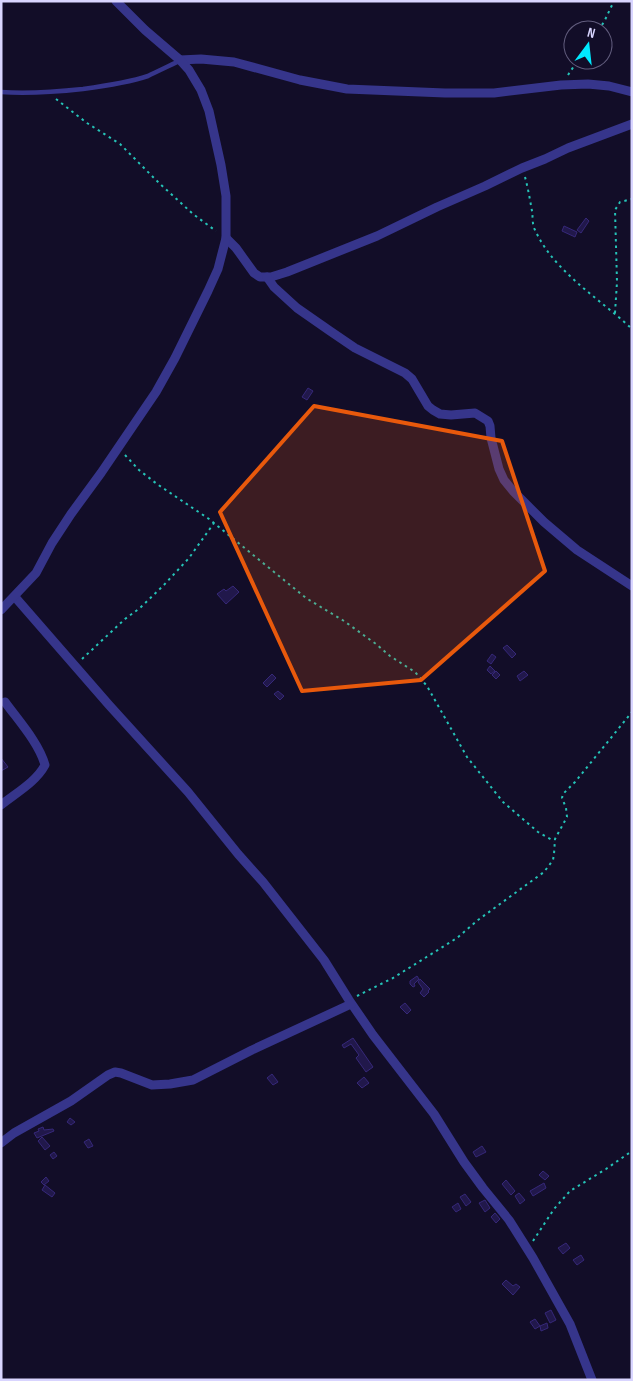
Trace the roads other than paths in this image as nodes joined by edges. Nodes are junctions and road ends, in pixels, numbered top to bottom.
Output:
1 (116, 1) edge
2 (180, 60) junction
3 (1, 92) edge
4 (632, 92) edge
5 (632, 124) edge
6 (226, 238) junction
7 (267, 277) junction
8 (631, 583) edge
9 (14, 597) junction
10 (1, 610) edge
11 (5, 702) dead end
12 (1, 805) edge
13 (350, 1002) junction
14 (1, 1143) edge
15 (592, 1380) edge

1 - 2 street
2 - 3 lane
2 - 4 street
2 - 6 street
5 - 7 street
6 - 7 street
6 - 9 street
7 - 8 street
9 - 10 street
9 - 13 street
11 - 12 street
13 - 14 street
13 - 15 street

